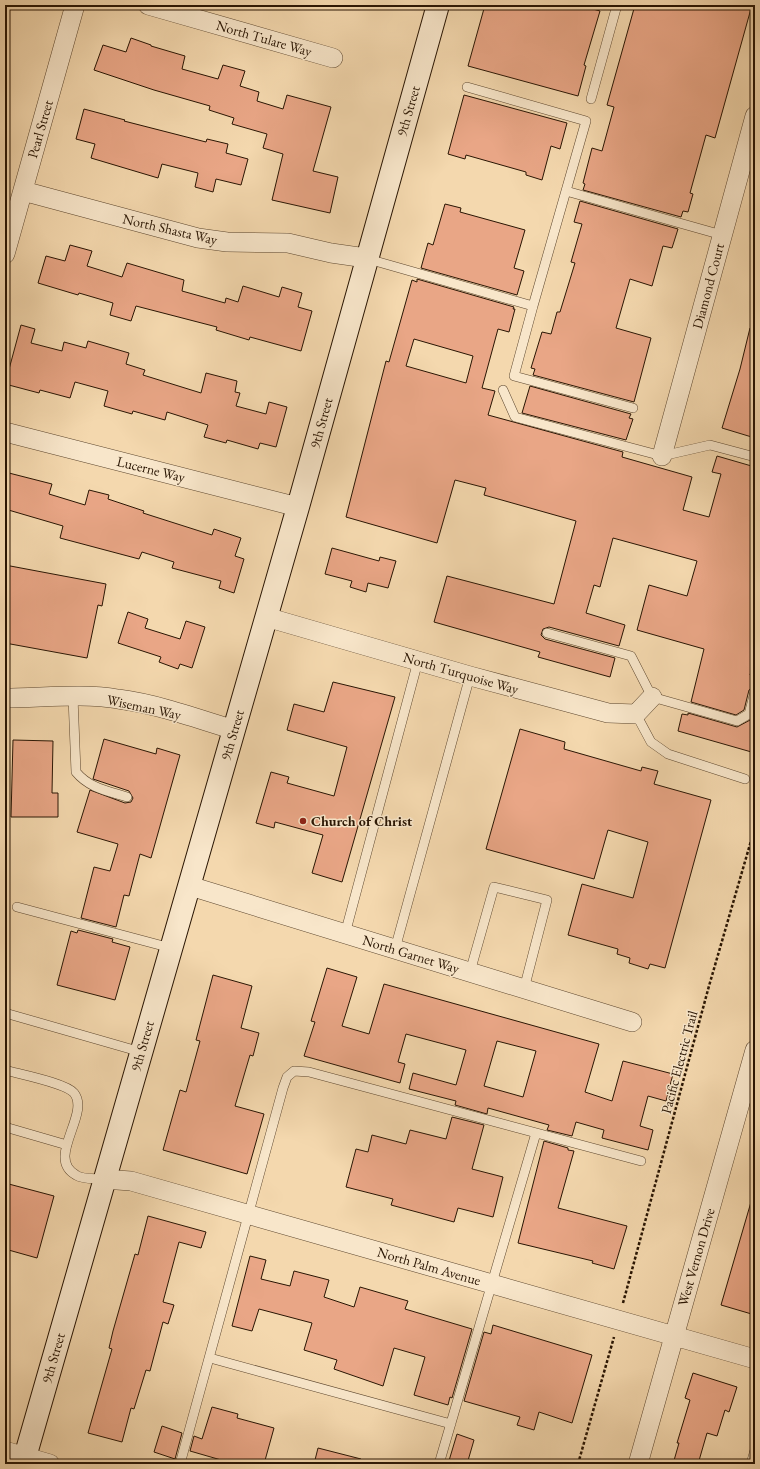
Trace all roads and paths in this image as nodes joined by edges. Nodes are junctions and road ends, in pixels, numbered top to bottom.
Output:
1 (75, 5) edge
2 (148, 5) edge
3 (438, 5) edge
4 (617, 5) edge
5 (333, 58) dead end
6 (467, 87) dead end
7 (591, 99) dead end
8 (755, 116) edge
9 (23, 191) junction
10 (566, 191) junction
11 (722, 235) junction
12 (5, 254) edge
13 (366, 258) junction
14 (533, 306) junction
15 (503, 390) dead end
16 (633, 408) dead end
17 (5, 432) edge
18 (662, 456) junction
19 (755, 457) edge
20 (298, 507) junction
21 (266, 617) junction
22 (547, 633) dead end
23 (418, 661) junction
24 (470, 676) junction
25 (755, 692) edge
26 (73, 697) junction
27 (652, 697) junction
28 (5, 698) edge
29 (636, 714) junction
30 (234, 730) junction
31 (745, 779) dead end
32 (127, 797) dead end
33 (755, 827) edge
34 (190, 886) junction
35 (17, 907) dead end
36 (345, 934) junction
37 (171, 948) junction
38 (395, 949) junction
39 (470, 972) junction
40 (524, 989) junction
41 (5, 1013) edge
42 (632, 1022) dead end
43 (755, 1050) edge
44 (140, 1052) junction
45 (5, 1070) edge
46 (5, 1127) edge
47 (536, 1133) junction
48 (67, 1144) junction
49 (641, 1161) dead end
50 (103, 1179) junction
51 (247, 1214) junction
52 (492, 1284) junction
53 (623, 1302) dead end
54 (615, 1334) dead end
55 (674, 1336) junction
56 (210, 1358) junction
57 (755, 1359) edge
58 (451, 1424) junction
59 (755, 1450) edge
60 (17, 1457) edge
61 (50, 1464) edge
62 (180, 1464) edge
63 (439, 1464) edge
64 (578, 1464) edge
65 (638, 1464) edge
66 (751, 1464) edge

1 - 9 street, Pearl Street
2 - 5 street, North Tulare Way
3 - 13 street, 9th Street
4 - 7 lane
6 - 10 lane
8 - 11 street, Diamond Court
9 - 12 street, Pearl Street
9 - 13 street, North Shasta Way
10 - 11 lane
10 - 14 lane
11 - 18 street, Diamond Court
13 - 14 lane
13 - 20 street, 9th Street
14 - 16 lane
15 - 18 lane
17 - 20 street, Lucerne Way
18 - 19 lane
20 - 21 street, 9th Street
21 - 23 street, North Turquoise Way
21 - 30 street, 9th Street
22 - 27 lane
23 - 24 street, North Turquoise Way
23 - 36 lane
24 - 29 street, North Turquoise Way
24 - 38 lane
25 - 27 lane
26 - 28 street, Wiseman Way
26 - 30 street, Wiseman Way
26 - 32 lane
27 - 29 street
29 - 31 lane
30 - 34 street, 9th Street
33 - 53 path, Pacific Electric Trail
34 - 36 street, North Garnet Way
34 - 37 street, 9th Street
35 - 37 lane
36 - 38 street, North Garnet Way
37 - 44 street, 9th Street
38 - 39 street, North Garnet Way
39 - 40 street, North Garnet Way
39 - 40 lane
40 - 42 street, North Garnet Way
41 - 44 lane
43 - 55 street, West Vernon Drive
44 - 50 street, 9th Street
45 - 48 lane
46 - 48 lane
47 - 49 lane
47 - 51 lane
47 - 52 lane
48 - 50 lane
50 - 51 street, North Palm Avenue
50 - 60 street, 9th Street
51 - 52 street, North Palm Avenue
51 - 56 lane
52 - 55 street, North Palm Avenue
52 - 58 lane
54 - 64 path
55 - 57 street, North Palm Avenue
55 - 65 street, West Vernon Drive
56 - 58 lane
56 - 62 lane
58 - 63 lane
59 - 66 lane
60 - 61 street

